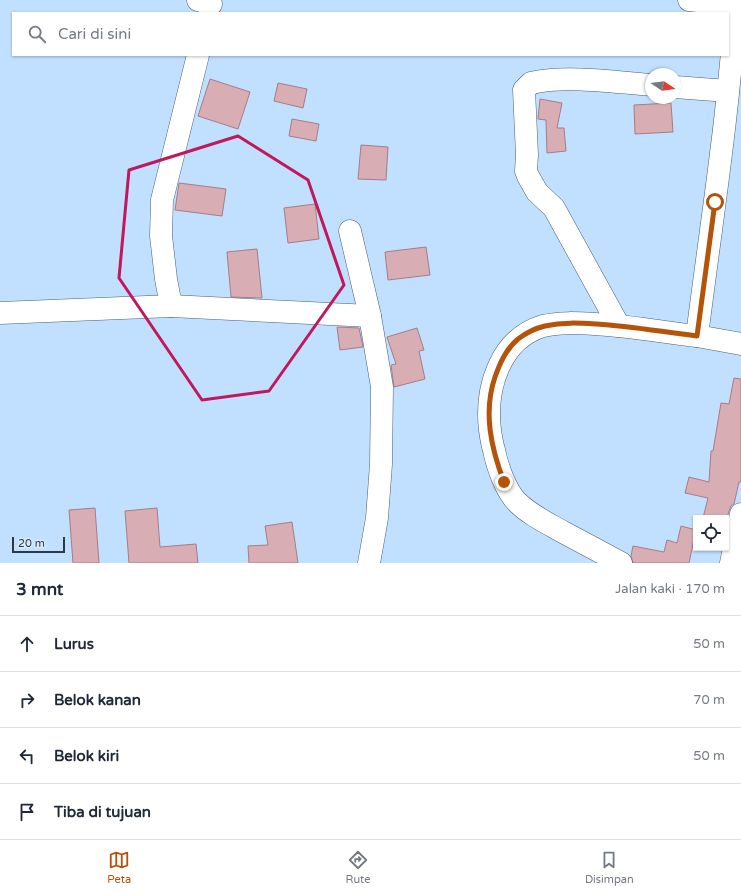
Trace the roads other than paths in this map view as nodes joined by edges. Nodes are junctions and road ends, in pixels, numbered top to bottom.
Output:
1 (689, 0) edge
2 (738, 4) edge
3 (198, 56) edge
4 (645, 85) edge
5 (681, 87) edge
6 (728, 91) junction
7 (350, 230) dead end
8 (171, 306) junction
9 (0, 313) edge
10 (370, 316) junction
11 (619, 326) junction
12 (697, 336) junction
13 (741, 344) edge
14 (741, 514) edge
15 (369, 563) edge
16 (621, 563) edge
17 (731, 563) edge

1 - 2 street
2 - 6 street
3 - 8 street
4 - 11 street
5 - 6 street
6 - 12 street
7 - 10 street
8 - 9 street
8 - 10 street
10 - 15 street
11 - 12 street
11 - 16 street
12 - 13 street
14 - 17 street

